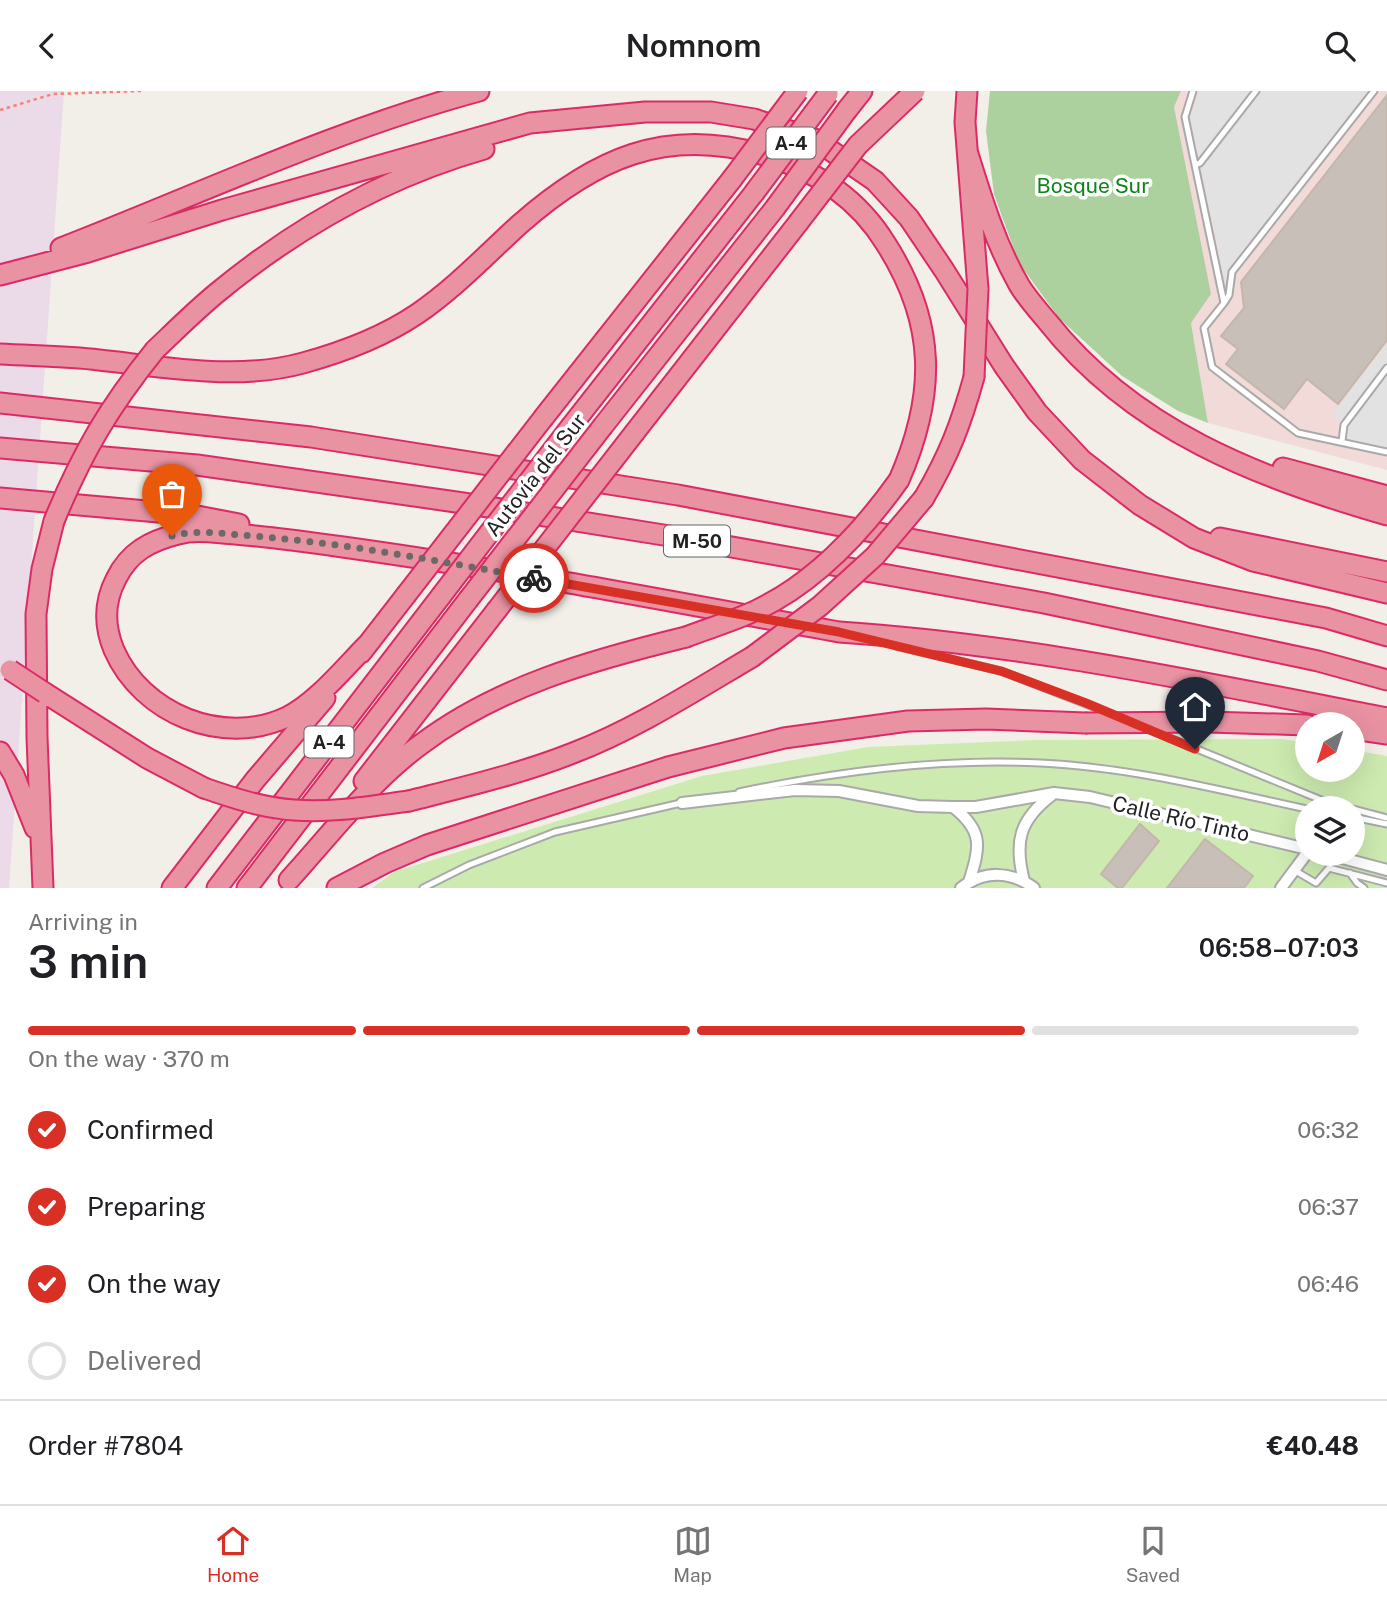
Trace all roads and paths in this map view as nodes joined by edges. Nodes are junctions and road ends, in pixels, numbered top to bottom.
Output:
1 (141, 91) edge
2 (479, 91) edge
3 (798, 91) edge
4 (862, 91) edge
5 (915, 91) edge
6 (967, 91) edge
7 (1193, 91) edge
8 (1256, 91) edge
9 (1374, 91) edge
10 (829, 93) edge
11 (0, 110) edge
12 (645, 112) junction
13 (968, 154) junction
14 (1195, 165) junction
15 (0, 274) edge
16 (1224, 303) junction
17 (0, 354) edge
18 (1387, 369) edge
19 (0, 403) edge
20 (1131, 403) junction
21 (1342, 441) junction
22 (0, 448) edge
23 (1387, 452) edge
24 (1387, 496) edge
25 (0, 498) edge
26 (1140, 505) junction
27 (1387, 515) edge
28 (413, 557) junction
29 (1387, 572) edge
30 (1387, 593) edge
31 (839, 632) junction
32 (1387, 636) edge
33 (368, 644) junction
34 (5, 667) edge
35 (1387, 680) edge
36 (1387, 718) edge
37 (1295, 725) edge
38 (1365, 731) edge
39 (1387, 734) edge
40 (0, 753) edge
41 (1054, 793) junction
42 (1312, 796) edge
43 (682, 803) junction
44 (953, 807) junction
45 (1295, 807) edge
46 (1365, 812) edge
47 (1387, 818) edge
48 (1365, 819) edge
49 (1387, 824) edge
50 (41, 842) junction
51 (1295, 848) edge
52 (1365, 864) edge
53 (1297, 866) edge
54 (1383, 869) edge
55 (1294, 870) junction
56 (1350, 873) junction
57 (1024, 881) junction
58 (1375, 881) junction
59 (286, 884) edge
60 (1387, 884) edge
61 (965, 885) edge
62 (43, 888) edge
63 (172, 888) edge
64 (217, 888) edge
65 (247, 888) edge
66 (337, 888) edge
67 (423, 888) edge
68 (1034, 888) edge
69 (1281, 888) edge
70 (1364, 888) edge

1 - 11 path
2 - 15 highway
3 - 33 highway, bridge
4 - 65 highway, Autovía del Sur / A-4, bridge
5 - 59 highway, bridge
6 - 13 highway
7 - 14 lane
8 - 14 lane
9 - 16 lane
10 - 64 highway, Autovía del Sur / A-4, bridge
12 - 15 highway
12 - 26 highway
12 - 50 highway, bridge
13 - 20 highway
13 - 34 highway, bridge
14 - 16 lane
16 - 21 lane
17 - 59 highway, bridge
18 - 21 lane
19 - 32 highway, M-50
20 - 24 highway
20 - 27 highway
21 - 23 lane
22 - 35 highway, M-50
25 - 28 highway
26 - 29 highway
26 - 30 highway
28 - 31 highway
28 - 33 highway
31 - 36 highway
31 - 42 lane
33 - 63 highway
37 - 66 highway, bridge
38 - 39 highway
40 - 50 highway
41 - 44 street, Calle Río Tinto
41 - 51 street, Calle Río Tinto
41 - 57 street
43 - 44 street, Calle Río Tinto
43 - 45 lane
43 - 67 lane
44 - 61 street
46 - 47 lane
48 - 49 lane
50 - 62 highway
52 - 54 street
53 - 55 street
54 - 58 lane
55 - 56 lane
55 - 69 street
56 - 58 lane
56 - 70 lane
57 - 61 street
57 - 68 street
58 - 60 lane

